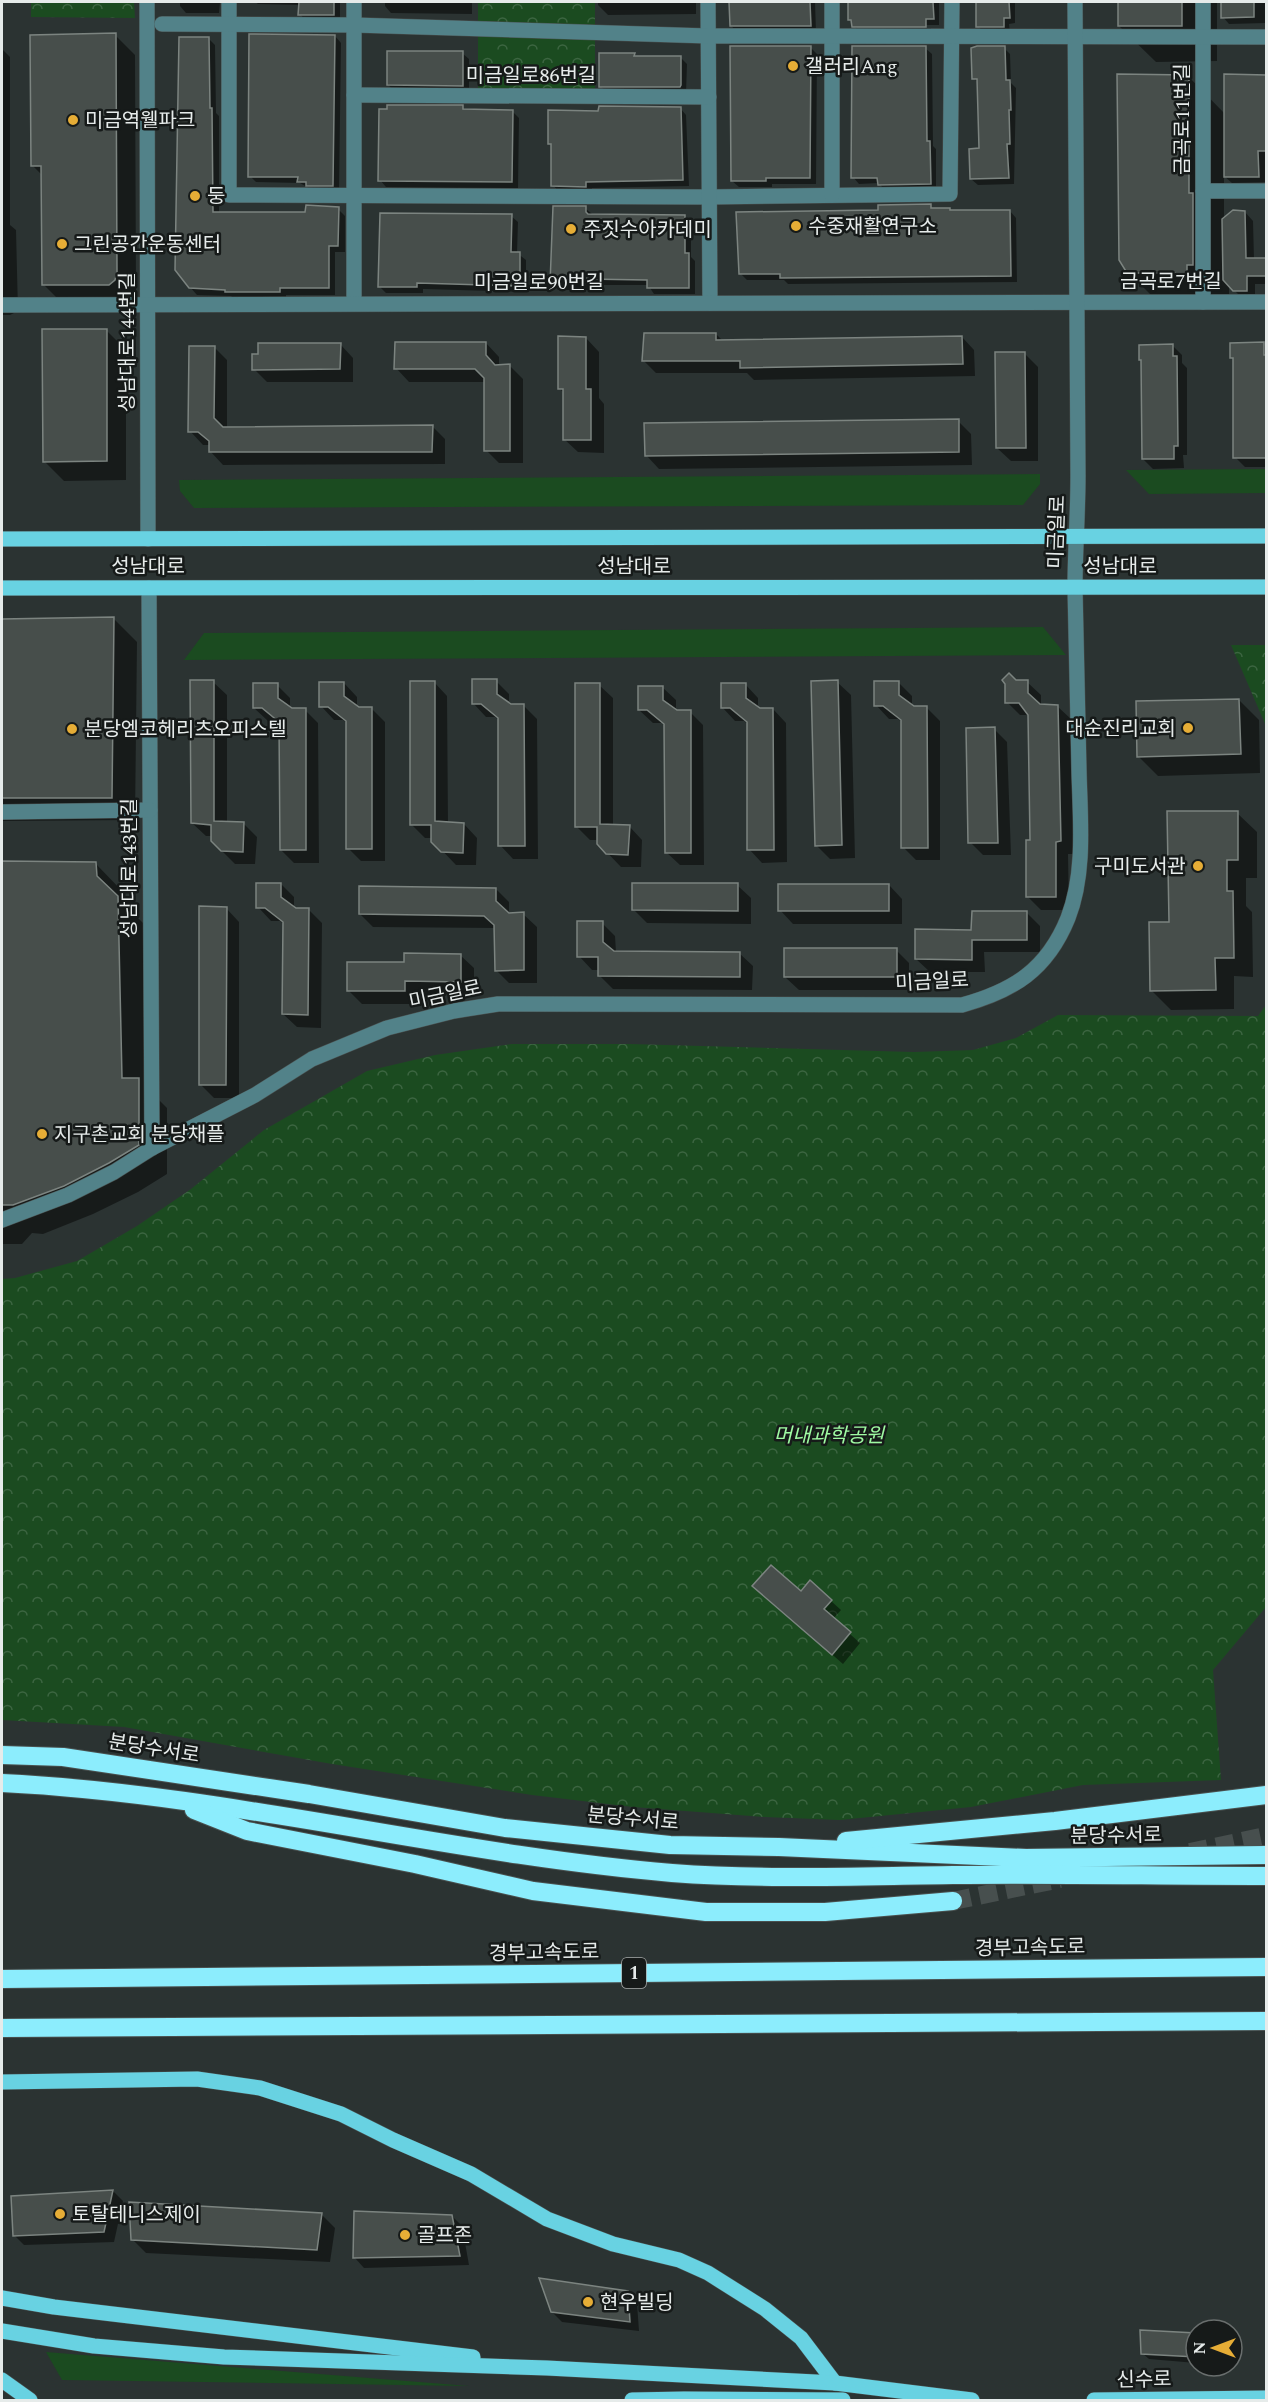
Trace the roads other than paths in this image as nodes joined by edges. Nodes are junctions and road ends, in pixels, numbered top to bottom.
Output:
1 (147, 2) edge
2 (229, 2) edge
3 (354, 2) edge
4 (708, 2) edge
5 (832, 2) edge
6 (952, 2) edge
7 (1076, 2) edge
8 (1203, 2) edge
9 (162, 24) dead end
10 (229, 24) junction
11 (354, 25) junction
12 (951, 35) junction
13 (708, 36) junction
14 (1076, 36) junction
15 (832, 37) junction
16 (1266, 37) edge
17 (1203, 42) junction
18 (354, 95) junction
19 (709, 98) junction
20 (1203, 190) junction
21 (1266, 190) edge
22 (354, 195) junction
23 (832, 195) junction
24 (709, 197) junction
25 (1203, 302) junction
26 (1266, 302) edge
27 (147, 303) junction
28 (354, 303) junction
29 (710, 303) junction
30 (1076, 303) junction
31 (2, 305) edge
32 (1266, 536) edge
33 (1076, 537) junction
34 (2, 539) edge
35 (148, 539) junction
36 (1075, 587) junction
37 (1266, 587) edge
38 (2, 588) edge
39 (149, 588) junction
40 (150, 810) junction
41 (2, 813) edge
42 (152, 1148) junction
43 (2, 1220) edge
44 (2, 1755) edge
45 (2, 1783) edge
46 (1266, 1796) edge
47 (164, 1798) junction
48 (779, 1847) junction
49 (1266, 1855) edge
50 (1266, 1876) edge
51 (953, 1901) tunnel mouth
52 (1266, 1967) edge
53 (2, 1979) edge
54 (1266, 2021) edge
55 (2, 2028) edge
56 (2, 2082) edge
57 (2, 2298) edge
58 (2, 2331) edge
59 (547, 2368) junction
60 (2, 2380) edge
61 (835, 2383) junction
62 (1266, 2398) edge
63 (30, 2400) edge
64 (632, 2400) edge
65 (843, 2400) edge
66 (972, 2400) edge
67 (1094, 2400) edge

1 - 27 street, 성남대로144번길
2 - 10 street
3 - 11 street
4 - 13 street
5 - 15 street
6 - 12 street
7 - 14 street, 미금일로
8 - 17 street, 금곡로11번길
9 - 10 street
10 - 11 street
10 - 22 street
11 - 13 street
11 - 18 street
12 - 14 street
12 - 15 street
12 - 23 street
13 - 15 street
13 - 19 street
14 - 17 street
14 - 30 street, 미금일로
15 - 23 street
16 - 17 street
17 - 20 street, 금곡로11번길
18 - 19 street, 미금일로86번길
18 - 22 street
19 - 24 street
20 - 21 street, 금곡로11번길
20 - 25 street, 금곡로11번길
22 - 24 street
22 - 28 street
23 - 24 street
24 - 29 street
25 - 26 street, 금곡로7번길
25 - 30 street, 금곡로7번길
27 - 28 street, 미금일로90번길
27 - 31 street, 미금일로90번길
27 - 35 street, 성남대로144번길
28 - 29 street, 미금일로90번길
29 - 30 street, 미금일로90번길
30 - 33 street, 미금일로
32 - 33 main road, 성남대로
33 - 35 main road, 성남대로
33 - 36 street, 미금일로
34 - 35 main road, 성남대로
36 - 37 main road, 성남대로
36 - 39 main road, 성남대로
36 - 42 street, 미금일로
38 - 39 main road, 성남대로
39 - 40 street, 성남대로143번길
40 - 41 street
40 - 42 street, 성남대로143번길
42 - 43 street, 미금일로
44 - 48 highway, 분당수서로
45 - 47 highway, 분당수서로
46 - 48 highway
47 - 50 highway, 분당수서로
47 - 51 highway
48 - 49 highway, 분당수서로
52 - 53 highway, 경부고속도로 / 1
54 - 55 highway
56 - 61 main road
57 - 59 main road
58 - 59 main road
59 - 61 main road
60 - 63 main road
61 - 66 main road
62 - 67 main road, 신수로
64 - 65 main road

